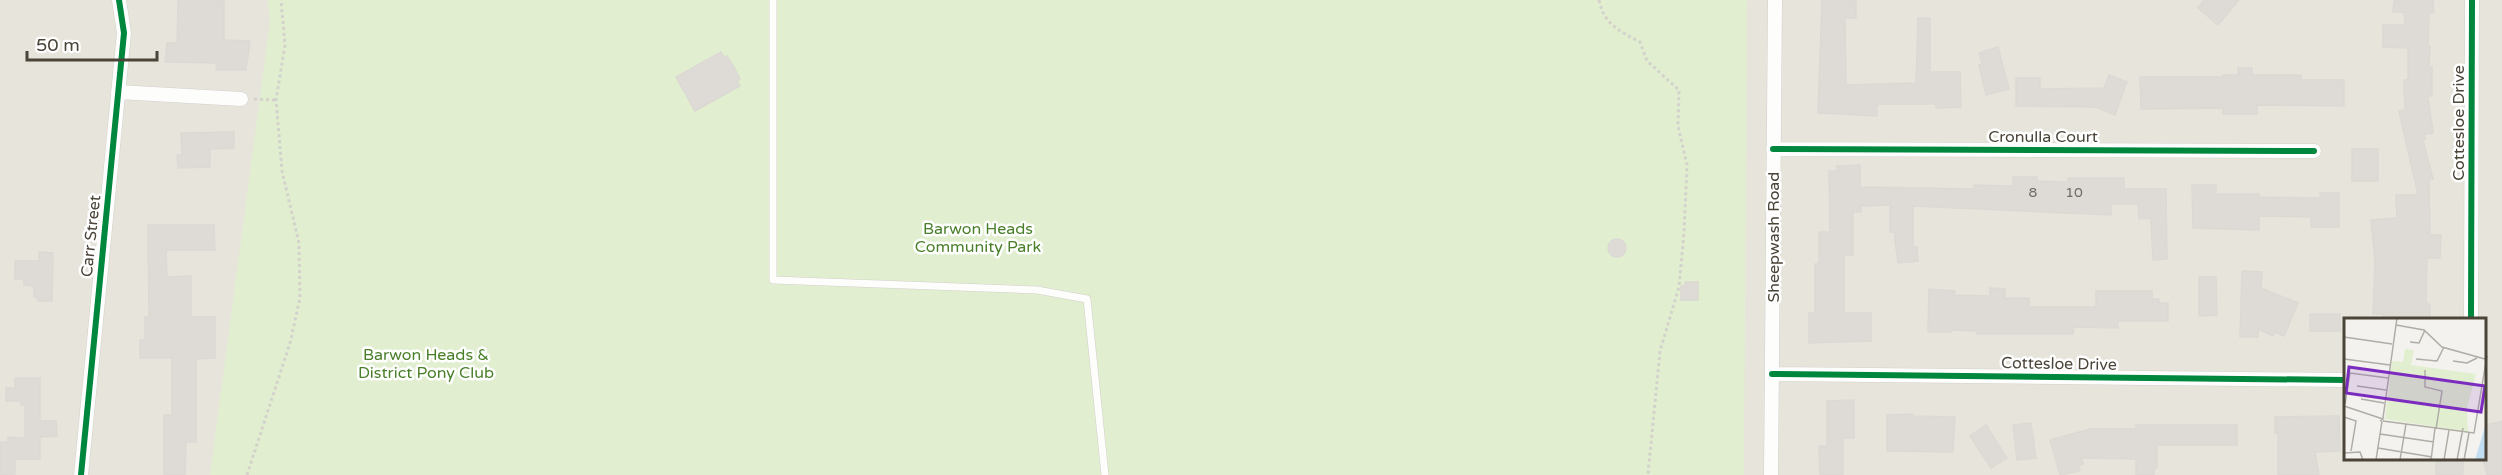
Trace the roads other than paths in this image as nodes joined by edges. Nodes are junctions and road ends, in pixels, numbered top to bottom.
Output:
1 (119, 0) edge
2 (773, 0) edge
3 (1775, 0) edge
4 (2472, 0) edge
5 (118, 92) junction
6 (241, 99) road end
7 (1773, 149) junction
8 (2314, 151) dead end
9 (2471, 318) edge
10 (1772, 374) junction
11 (2344, 380) edge
12 (81, 475) edge
13 (1105, 475) edge
14 (1771, 475) edge

1 - 5 street, Carr Street
2 - 13 lane
3 - 7 street, Sheepwash Road
4 - 9 street, Cottesloe Drive
5 - 6 street
5 - 12 street, Carr Street
7 - 8 street, Cronulla Court
7 - 10 street, Sheepwash Road
10 - 11 street, Cottesloe Drive
10 - 14 street, Sheepwash Road

